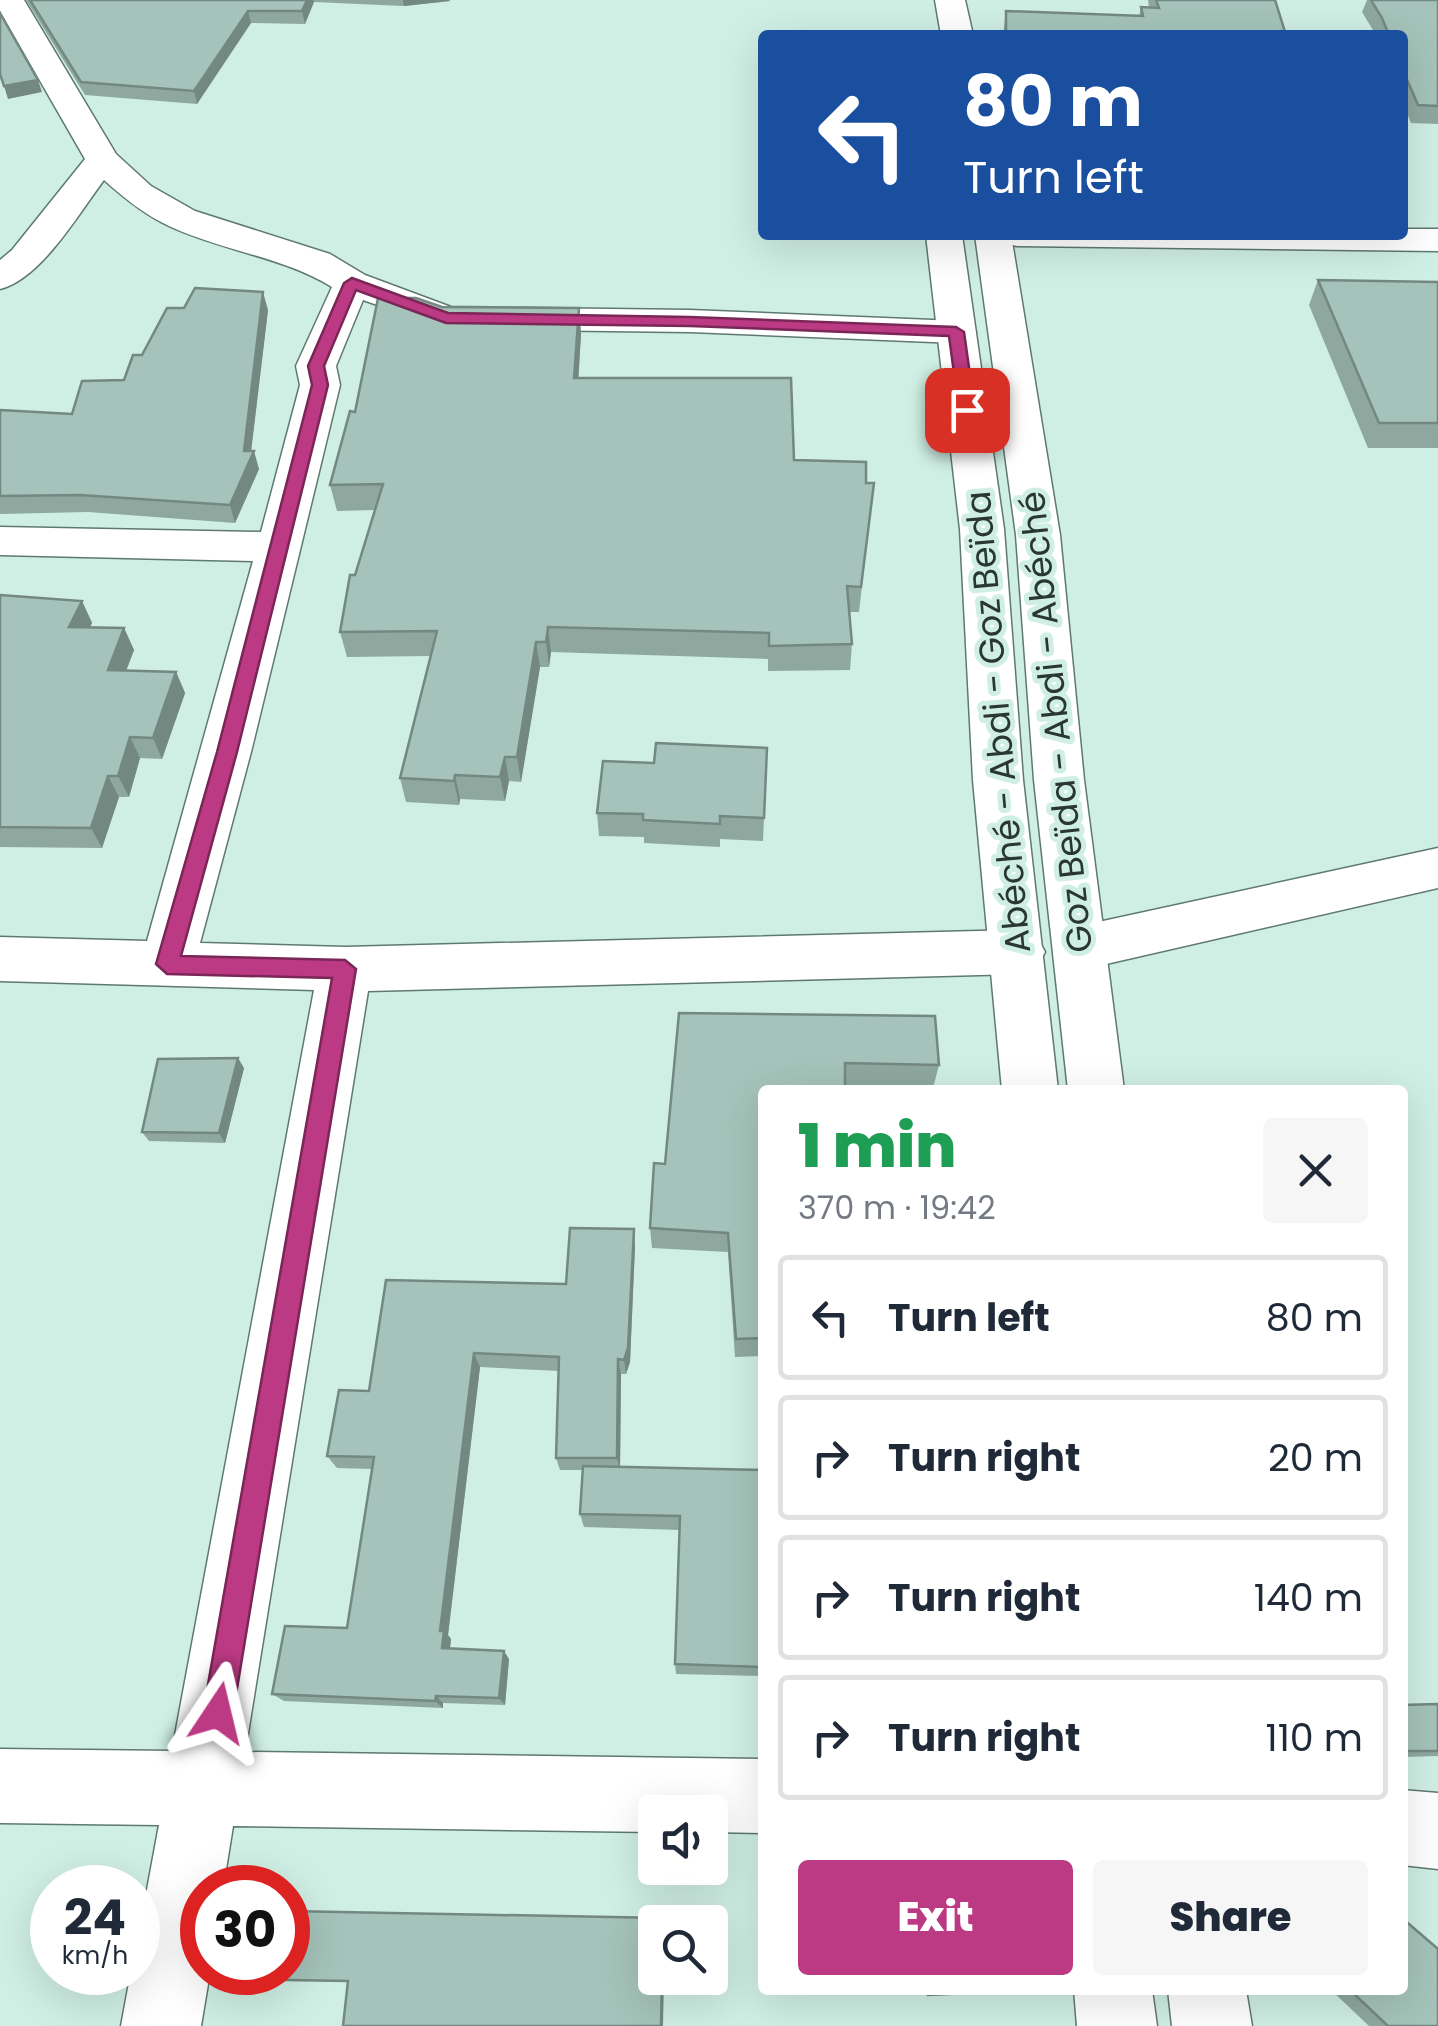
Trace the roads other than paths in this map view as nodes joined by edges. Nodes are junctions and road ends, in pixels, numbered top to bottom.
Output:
1 (9, 0) edge
2 (950, 0) edge
3 (955, 30) edge
4 (102, 160) junction
5 (945, 240) edge
6 (994, 240) edge
7 (1408, 240) edge
8 (1438, 240) edge
9 (0, 278) edge
10 (352, 283) junction
11 (956, 332) junction
12 (0, 541) edge
13 (278, 546) junction
14 (998, 780) junction
15 (1059, 780) junction
16 (1438, 868) edge
17 (1080, 948) junction
18 (1018, 952) junction
19 (0, 959) edge
20 (167, 964) junction
21 (345, 969) junction
22 (1030, 1085) edge
23 (1095, 1085) edge
24 (0, 1786) edge
25 (204, 1792) junction
26 (758, 1796) edge
27 (1408, 1827) edge
28 (1438, 1831) edge
29 (1114, 1995) edge
30 (1208, 1995) edge
31 (161, 2026) edge
32 (1117, 2026) edge
33 (1212, 2026) edge

1 - 4 street
2 - 3 street
4 - 9 street
4 - 10 street
5 - 11 street, Abéché - Abdi - Goz Beïda
6 - 15 street, Goz Beïda - Abdi - Abéché
7 - 8 street
10 - 11 street
10 - 13 street
11 - 14 street, Abéché - Abdi - Goz Beïda
12 - 13 street
13 - 20 street
14 - 15 street
14 - 18 street, Abéché - Abdi - Goz Beïda
15 - 17 street, Goz Beïda - Abdi - Abéché
16 - 17 street
17 - 23 street, Goz Beïda - Abdi - Abéché
18 - 21 street
18 - 22 street, Abéché - Abdi - Goz Beïda
19 - 20 street
20 - 21 street
21 - 25 street
24 - 25 street
25 - 26 street
25 - 31 street
27 - 28 street
29 - 32 street
30 - 33 street

